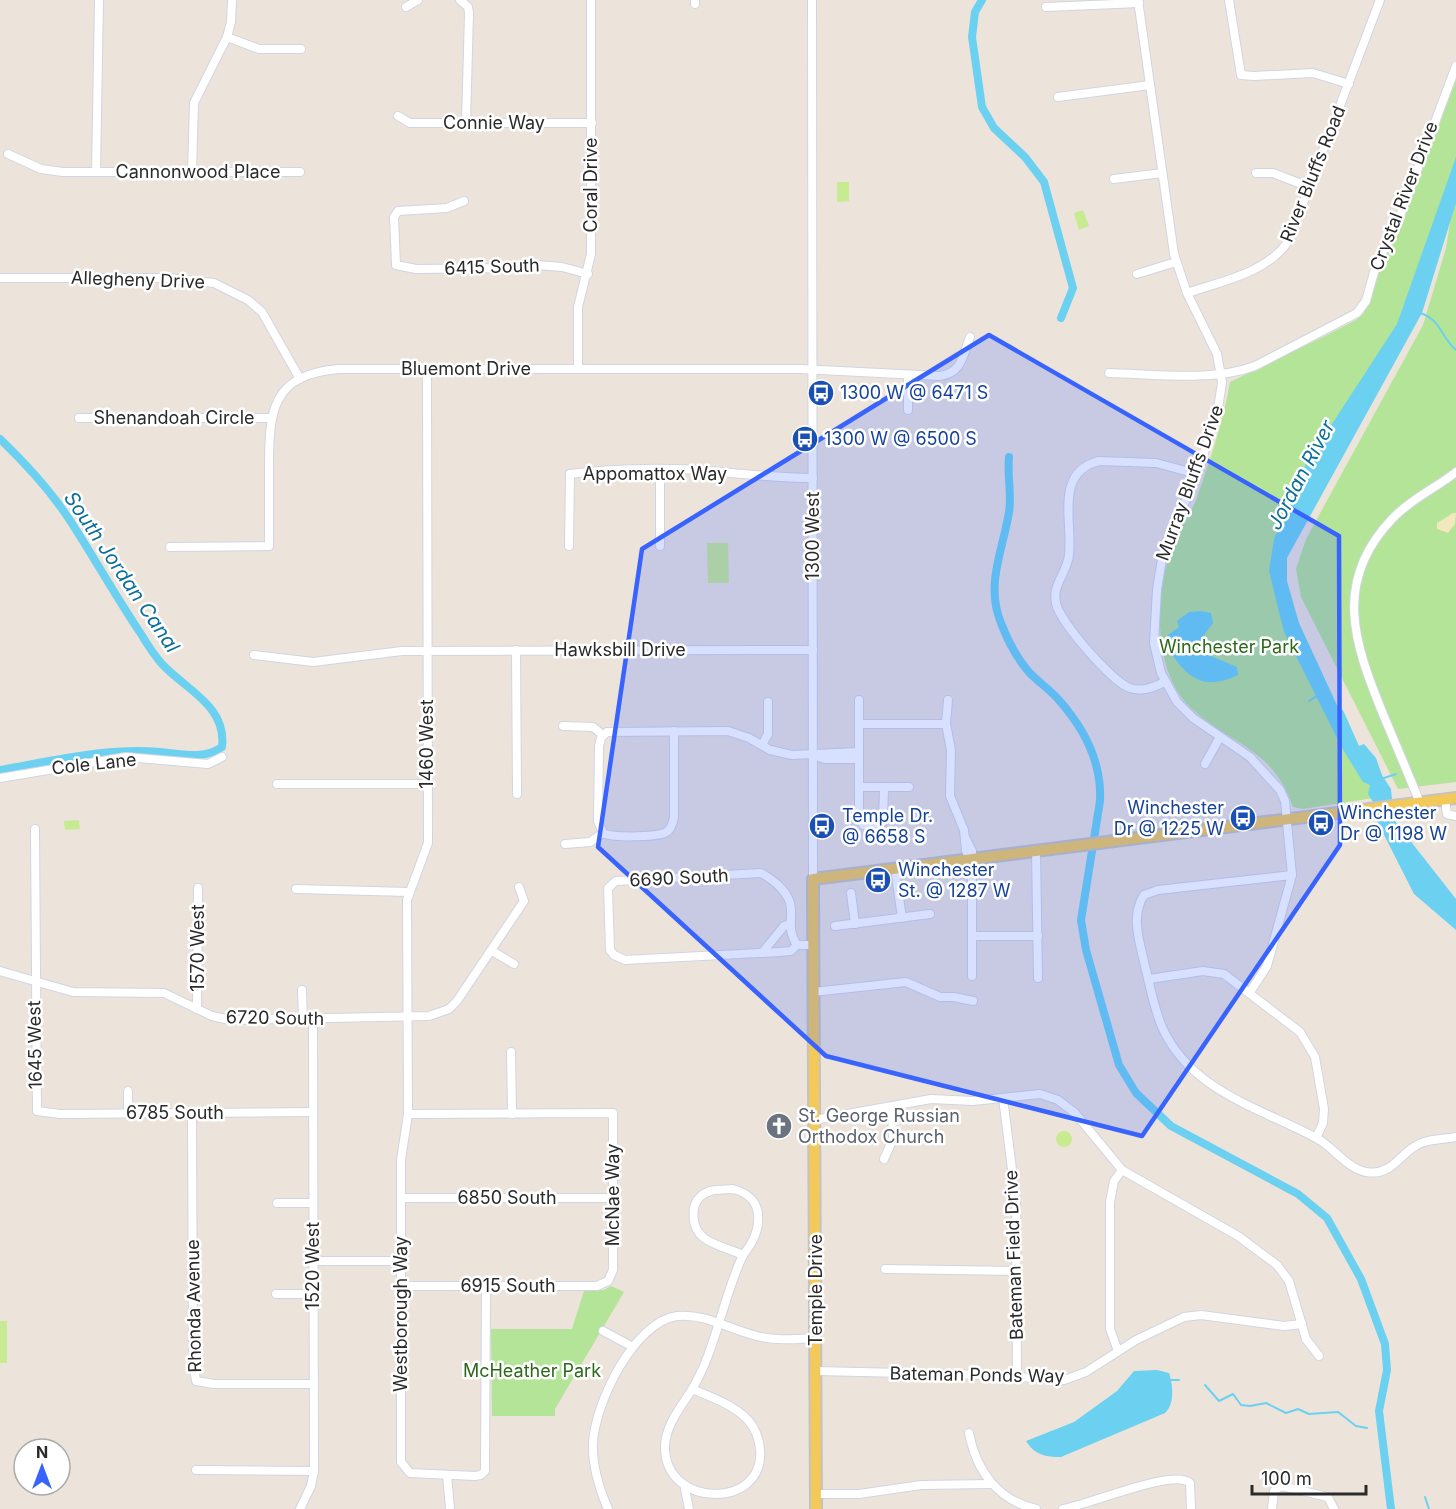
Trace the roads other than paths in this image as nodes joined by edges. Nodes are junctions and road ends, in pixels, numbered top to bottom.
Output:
1 (99, 0) edge
2 (232, 0) edge
3 (418, 0) edge
4 (460, 0) edge
5 (591, 0) edge
6 (812, 0) edge
7 (1229, 0) edge
8 (1380, 0) edge
9 (1138, 1) edge
10 (406, 7) dead end
11 (1046, 7) dead end
12 (227, 38) junction
13 (301, 49) dead end
14 (1456, 66) edge
15 (1349, 84) junction
16 (1150, 85) junction
17 (1058, 97) dead end
18 (398, 116) dead end
19 (466, 123) junction
20 (591, 123) junction
21 (8, 154) dead end
22 (96, 172) junction
23 (192, 172) junction
24 (300, 172) dead end
25 (1162, 173) junction
26 (1256, 173) dead end
27 (1114, 179) dead end
28 (1309, 187) junction
29 (464, 201) dead end
30 (1176, 262) junction
31 (588, 274) junction
32 (1137, 274) dead end
33 (0, 278) edge
34 (1187, 294) junction
35 (970, 337) dead end
36 (578, 369) junction
37 (427, 370) junction
38 (813, 370) junction
39 (1109, 373) dead end
40 (1221, 373) junction
41 (908, 375) junction
42 (300, 379) junction
43 (908, 410) dead end
44 (79, 418) dead end
45 (270, 418) junction
46 (660, 471) junction
47 (1456, 472) edge
48 (1197, 474) junction
49 (813, 478) junction
50 (569, 546) dead end
51 (660, 546) dead end
52 (170, 547) dead end
53 (516, 650) junction
54 (813, 650) junction
55 (427, 651) junction
56 (254, 655) dead end
57 (1165, 682) junction
58 (859, 700) dead end
59 (948, 700) dead end
60 (768, 702) dead end
61 (860, 724) junction
62 (946, 724) junction
63 (563, 726) dead end
64 (674, 731) junction
65 (603, 735) junction
66 (1220, 737) junction
67 (762, 745) junction
68 (813, 755) junction
69 (859, 755) junction
70 (222, 757) dead end
71 (1205, 764) dead end
72 (0, 778) edge
73 (277, 784) dead end
74 (427, 784) junction
75 (909, 787) dead end
76 (859, 788) junction
77 (884, 788) junction
78 (517, 794) dead end
79 (1451, 799) edge
80 (1420, 803) junction
81 (1456, 816) edge
82 (1287, 819) junction
83 (34, 829) dead end
84 (603, 832) junction
85 (565, 843) dead end
86 (1036, 850) junction
87 (970, 859) junction
88 (896, 869) junction
89 (1292, 875) junction
90 (813, 879) junction
91 (519, 887) dead end
92 (198, 888) dead end
93 (296, 889) dead end
94 (409, 892) junction
95 (851, 894) dead end
96 (930, 914) dead end
97 (902, 918) junction
98 (791, 924) junction
99 (855, 924) junction
100 (835, 926) dead end
101 (972, 936) junction
102 (1038, 936) junction
103 (797, 945) junction
104 (813, 945) junction
105 (492, 951) junction
106 (762, 953) junction
107 (514, 964) dead end
108 (0, 971) edge
109 (972, 976) dead end
110 (1038, 978) dead end
111 (1149, 978) junction
112 (35, 980) junction
113 (302, 990) dead end
114 (813, 992) junction
115 (1250, 992) junction
116 (974, 1002) dead end
117 (197, 1009) junction
118 (407, 1018) junction
119 (303, 1019) junction
120 (313, 1019) junction
121 (512, 1052) dead end
122 (813, 1072) joint
123 (128, 1091) dead end
124 (1003, 1098) junction
125 (892, 1107) junction
126 (37, 1111) joint
127 (313, 1112) junction
128 (128, 1113) junction
129 (192, 1113) junction
130 (408, 1114) junction
131 (512, 1114) junction
132 (814, 1120) junction
133 (1456, 1137) edge
134 (1316, 1138) junction
135 (884, 1159) dead end
136 (1122, 1170) junction
137 (401, 1198) junction
138 (613, 1198) junction
139 (277, 1203) dead end
140 (313, 1203) junction
141 (743, 1255) junction
142 (313, 1261) junction
143 (401, 1261) junction
144 (885, 1269) dead end
145 (1016, 1270) junction
146 (611, 1276) joint
147 (401, 1286) junction
148 (486, 1286) junction
149 (276, 1294) dead end
150 (314, 1294) junction
151 (718, 1322) junction
152 (1302, 1324) junction
153 (603, 1331) dead end
154 (816, 1338) junction
155 (633, 1347) junction
156 (1118, 1351) junction
157 (1319, 1356) dead end
158 (816, 1371) junction
159 (1017, 1376) junction
160 (314, 1384) junction
161 (692, 1389) junction
162 (969, 1433) dead end
163 (196, 1470) dead end
164 (314, 1471) junction
165 (447, 1475) junction
166 (991, 1484) junction
167 (685, 1489) junction
168 (816, 1494) junction
169 (1333, 1505) edge
170 (300, 1509) edge
171 (450, 1509) edge
172 (608, 1509) edge
173 (689, 1509) edge
174 (816, 1509) edge
175 (1036, 1509) edge
176 (1063, 1509) edge
177 (1191, 1509) edge
178 (1272, 1509) edge

1 - 22 street
2 - 12 street
3 - 10 street
4 - 19 street
5 - 20 street, Coral Drive
6 - 38 street, 1300 West
7 - 15 street
8 - 15 street, River Bluffs Road
9 - 11 street
9 - 16 street, Murray Bluffs Drive
12 - 13 street
12 - 23 street
14 - 40 street, Crystal River Drive
15 - 28 street, River Bluffs Road
16 - 17 street
16 - 25 street, Murray Bluffs Drive
18 - 19 street, Connie Way
19 - 20 street, Connie Way
20 - 31 street, Coral Drive
21 - 22 street, Cannonwood Place
22 - 23 street, Cannonwood Place
23 - 24 street, Cannonwood Place
25 - 27 street
25 - 30 street, Murray Bluffs Drive
26 - 28 street
28 - 34 street, River Bluffs Road
29 - 31 street, 6415 South
30 - 32 street
30 - 34 street, Murray Bluffs Drive
31 - 36 street, Coral Drive
33 - 42 street, Allegheny Drive
34 - 40 street, Murray Bluffs Drive
35 - 41 street, Bluemont Drive
36 - 37 street, Bluemont Drive
36 - 38 street, Bluemont Drive
37 - 42 street, Bluemont Drive
37 - 55 street, 1460 West
38 - 41 street, Bluemont Drive
38 - 49 street, 1300 West
39 - 40 street
40 - 48 street, Murray Bluffs Drive
41 - 43 street
42 - 45 street, Bluemont Drive
44 - 45 street, Shenandoah Circle
45 - 52 street, Bluemont Drive
46 - 49 street, Appomattox Way
46 - 50 street, Appomattox Way
46 - 51 street
47 - 80 street
48 - 57 street, Murray Bluffs Drive
48 - 57 street
49 - 54 street, 1300 West
53 - 54 street, Hawksbill Drive
53 - 55 street, Hawksbill Drive
53 - 78 street
54 - 68 street, 1300 West
55 - 56 street, Hawksbill Drive
55 - 74 street, 1460 West
57 - 66 street, Murray Bluffs Drive
58 - 61 street
59 - 62 street
60 - 67 street
61 - 62 street
61 - 69 street
62 - 87 street
63 - 65 street
64 - 65 street
64 - 67 street
64 - 84 street
65 - 84 street
66 - 71 street
66 - 82 street, Murray Bluffs Drive
67 - 68 street
68 - 69 street
68 - 90 street, 1300 West
69 - 76 street
70 - 72 street, Cole Lane
73 - 74 street
74 - 94 street, 1460 West
75 - 77 street
76 - 77 street
76 - 77 street
79 - 80 main road
79 - 81 street
80 - 82 main road
82 - 86 main road
82 - 89 street, Murray Bluffs Drive
83 - 112 street, 1645 West
84 - 85 street
86 - 87 main road
86 - 102 street
87 - 88 main road
87 - 101 street
88 - 90 main road
88 - 97 street
89 - 111 street
89 - 115 street, Murray Bluffs Drive
90 - 104 main road, 1300 West
91 - 105 street, 6720 South
92 - 117 street, 1570 West
93 - 94 street
94 - 118 street, 1460 West
95 - 99 street
96 - 97 street
97 - 99 street
98 - 103 street, 6690 South
98 - 106 street
98 - 106 street, 6690 South
99 - 100 street
101 - 102 street
101 - 109 street
102 - 110 street
103 - 104 street, 6690 South
103 - 106 street, 6690 South
104 - 114 main road, 1300 West
105 - 107 street
105 - 118 street, 6720 South
108 - 112 street, 6720 South
111 - 115 street
111 - 134 street
112 - 117 street, 6720 South
112 - 126 street, 1645 West
113 - 119 street
114 - 116 street
114 - 122 main road, 1300 West
115 - 134 street
117 - 119 street, 6720 South
118 - 120 street, 6720 South
118 - 130 street, 1460 West
119 - 120 street, 6720 South
120 - 127 street, 1520 West
121 - 131 street
122 - 132 main road, Temple Drive
123 - 128 street
124 - 125 street
124 - 136 street
124 - 145 street, Bateman Field Drive
125 - 132 street
125 - 135 street
126 - 128 street, 6785 South
127 - 129 street, 6785 South
127 - 140 street, 1520 West
128 - 129 street, 6785 South
129 - 160 street, Rhonda Avenue
130 - 131 street
130 - 137 street, Westborough Way
131 - 138 street, McNae Way
132 - 154 main road, Temple Drive
133 - 134 street
136 - 152 street
136 - 156 street
137 - 138 street, 6850 South
137 - 143 street, Westborough Way
138 - 146 street, McNae Way
139 - 140 street
140 - 142 street, 1520 West
141 - 141 street
141 - 151 street
142 - 143 street
142 - 150 street, 1520 West
143 - 147 street, Westborough Way
144 - 145 street
145 - 159 street, Bateman Field Drive
146 - 148 street, 6915 South
147 - 148 street, 6915 South
147 - 165 street, Westborough Way
148 - 165 street, Westborough Way
149 - 150 street
150 - 160 street, 1520 West
151 - 154 street
151 - 155 street
151 - 161 street
152 - 156 street, Bateman Ponds Way
152 - 157 street
153 - 155 street
154 - 158 main road, Temple Drive
155 - 172 street
156 - 159 street, Bateman Ponds Way
158 - 159 street, Bateman Ponds Way
158 - 168 main road, Temple Drive
160 - 164 street, 1520 West
161 - 167 street
161 - 167 street
162 - 166 street
163 - 164 street
164 - 170 street, 1520 West
165 - 171 street
166 - 168 street
166 - 175 street
167 - 173 street
168 - 174 main road, Temple Drive
169 - 178 street
176 - 177 street

